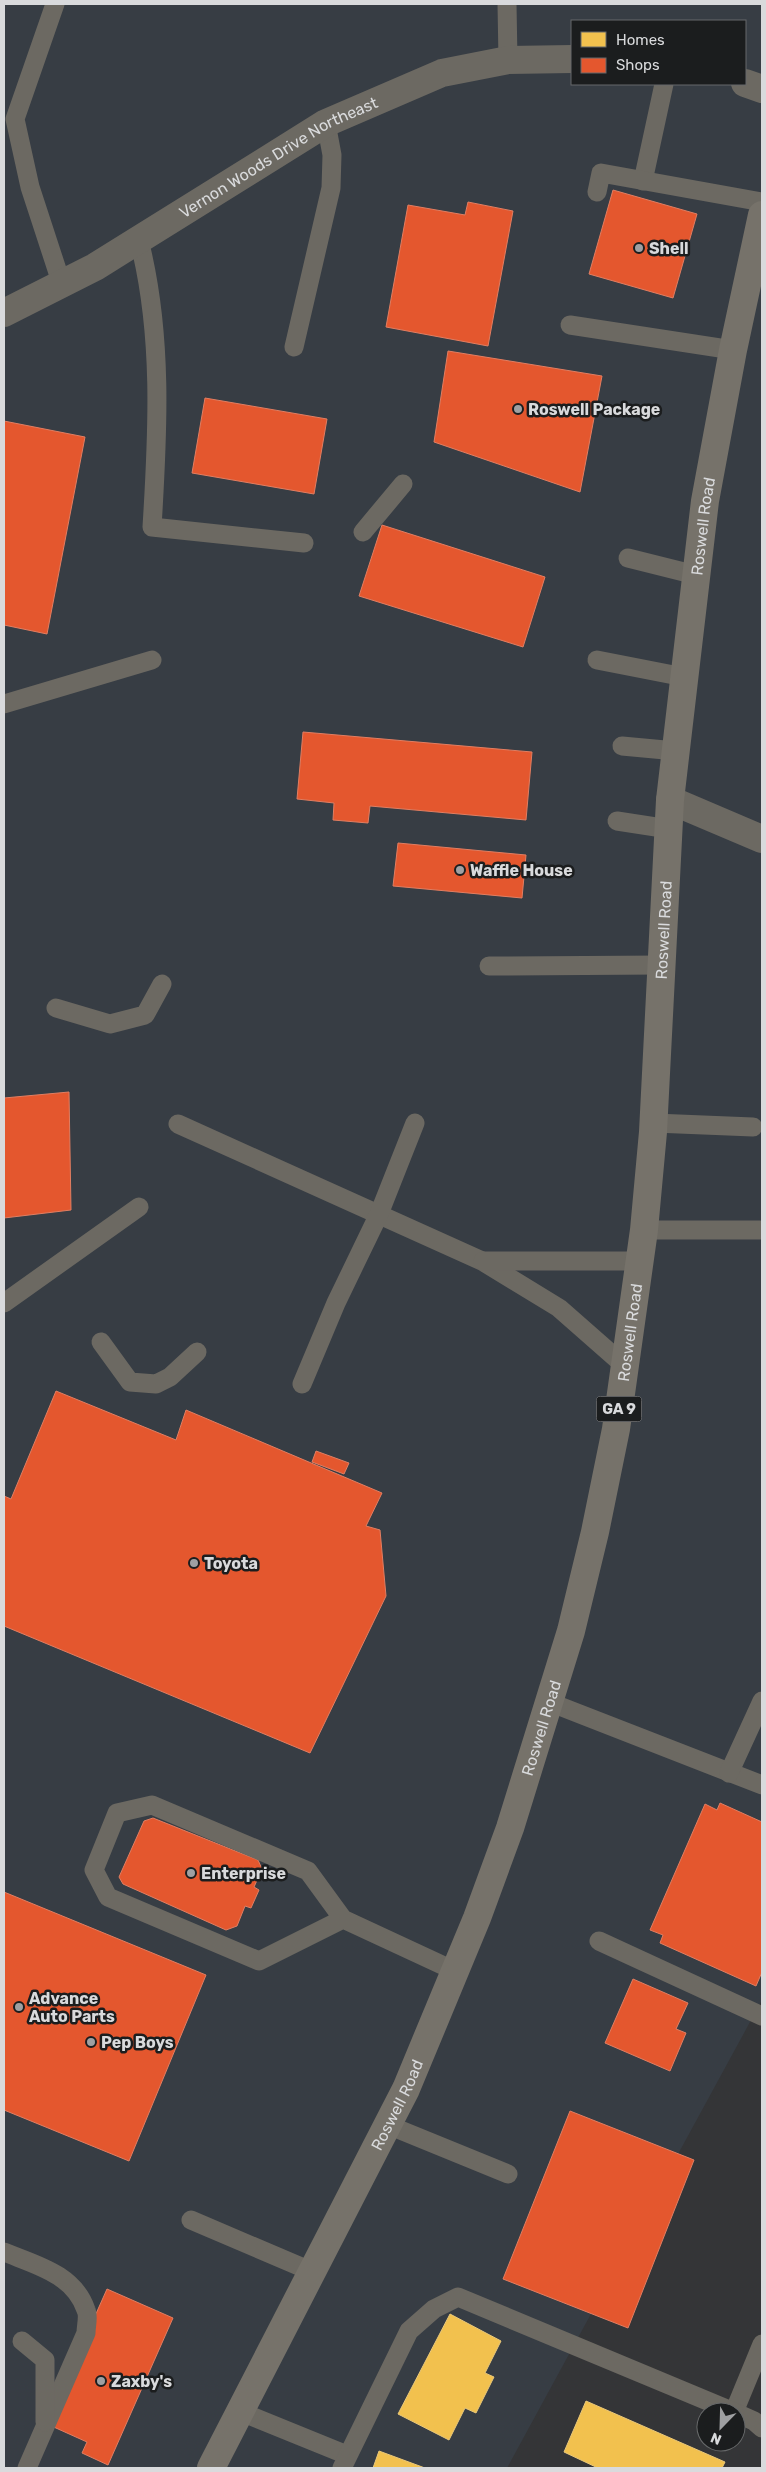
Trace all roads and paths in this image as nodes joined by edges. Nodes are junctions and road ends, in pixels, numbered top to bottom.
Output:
1 (55, 4) edge
2 (508, 4) edge
3 (571, 59) edge
4 (508, 60) junction
5 (746, 83) edge
6 (664, 85) edge
7 (762, 89) edge
8 (326, 123) junction
9 (643, 181) junction
10 (597, 192) dead end
11 (762, 202) edge
12 (762, 215) edge
13 (139, 240) junction
14 (62, 285) junction
15 (4, 313) edge
16 (570, 325) dead end
17 (294, 347) dead end
18 (733, 350) junction
19 (403, 484) dead end
20 (363, 532) dead end
21 (304, 543) dead end
22 (628, 558) dead end
23 (696, 575) junction
24 (152, 660) dead end
25 (597, 660) dead end
26 (684, 677) junction
27 (4, 704) edge
28 (622, 746) dead end
29 (676, 751) junction
30 (670, 800) junction
31 (617, 821) dead end
32 (669, 829) junction
33 (762, 839) edge
34 (662, 964) junction
35 (489, 966) dead end
36 (162, 984) dead end
37 (56, 1008) dead end
38 (415, 1122) dead end
39 (654, 1123) junction
40 (178, 1124) dead end
41 (753, 1127) dead end
42 (139, 1207) dead end
43 (379, 1214) junction
44 (644, 1230) junction
45 (760, 1230) dead end
46 (482, 1261) junction
47 (640, 1261) junction
48 (4, 1304) edge
49 (101, 1342) dead end
50 (197, 1352) dead end
51 (625, 1366) junction
52 (302, 1384) dead end
53 (762, 1701) edge
54 (549, 1702) junction
55 (729, 1772) junction
56 (762, 1786) edge
57 (343, 1920) junction
58 (599, 1941) dead end
59 (455, 1971) junction
60 (762, 2016) edge
61 (388, 2125) junction
62 (508, 2174) dead end
63 (191, 2220) dead end
64 (4, 2252) edge
65 (313, 2272) junction
66 (22, 2341) dead end
67 (762, 2344) edge
68 (710, 2402) edge
69 (738, 2402) edge
70 (241, 2412) junction
71 (746, 2417) edge
72 (46, 2427) junction
73 (762, 2428) edge
74 (345, 2462) edge
75 (27, 2468) edge
76 (211, 2468) edge

1 - 14 lane
2 - 4 lane
3 - 4 street, Vernon Woods Drive Northeast
4 - 8 street, Vernon Woods Drive Northeast
5 - 7 street
6 - 9 lane
8 - 13 street, Vernon Woods Drive Northeast
8 - 17 lane
9 - 10 lane
9 - 11 lane
12 - 18 main road, Roswell Road / GA 9
13 - 14 street, Vernon Woods Drive Northeast
13 - 21 lane
14 - 15 street, Vernon Woods Drive Northeast
16 - 18 lane
18 - 23 main road, Roswell Road / GA 9
19 - 20 lane
22 - 23 lane
23 - 26 main road, Roswell Road / GA 9
24 - 27 lane
25 - 26 lane
26 - 29 main road, Roswell Road / GA 9
28 - 29 lane
29 - 30 main road, Roswell Road / GA 9
30 - 32 main road, Roswell Road / GA 9
30 - 33 street
31 - 32 lane
32 - 34 main road, Roswell Road / GA 9
34 - 35 lane
34 - 39 main road, Roswell Road / GA 9
36 - 37 lane
38 - 43 lane
39 - 41 lane
39 - 44 main road, Roswell Road / GA 9
40 - 43 lane
42 - 48 lane
43 - 46 lane
43 - 52 lane
44 - 45 lane
44 - 47 main road, Roswell Road / GA 9
46 - 47 lane
46 - 51 lane
47 - 51 main road, Roswell Road / GA 9
49 - 50 lane
51 - 54 main road, Roswell Road / GA 9
53 - 55 lane
54 - 55 lane
54 - 59 main road, Roswell Road / GA 9
55 - 56 lane
57 - 57 lane
57 - 59 lane
58 - 60 lane
59 - 61 main road, Roswell Road / GA 9
61 - 62 lane
61 - 65 main road, Roswell Road / GA 9
63 - 65 lane
64 - 72 lane
65 - 70 main road, Roswell Road / GA 9
66 - 72 lane
67 - 69 lane
68 - 74 lane
70 - 74 lane
70 - 76 main road, Roswell Road / GA 9
71 - 73 lane
72 - 75 lane

